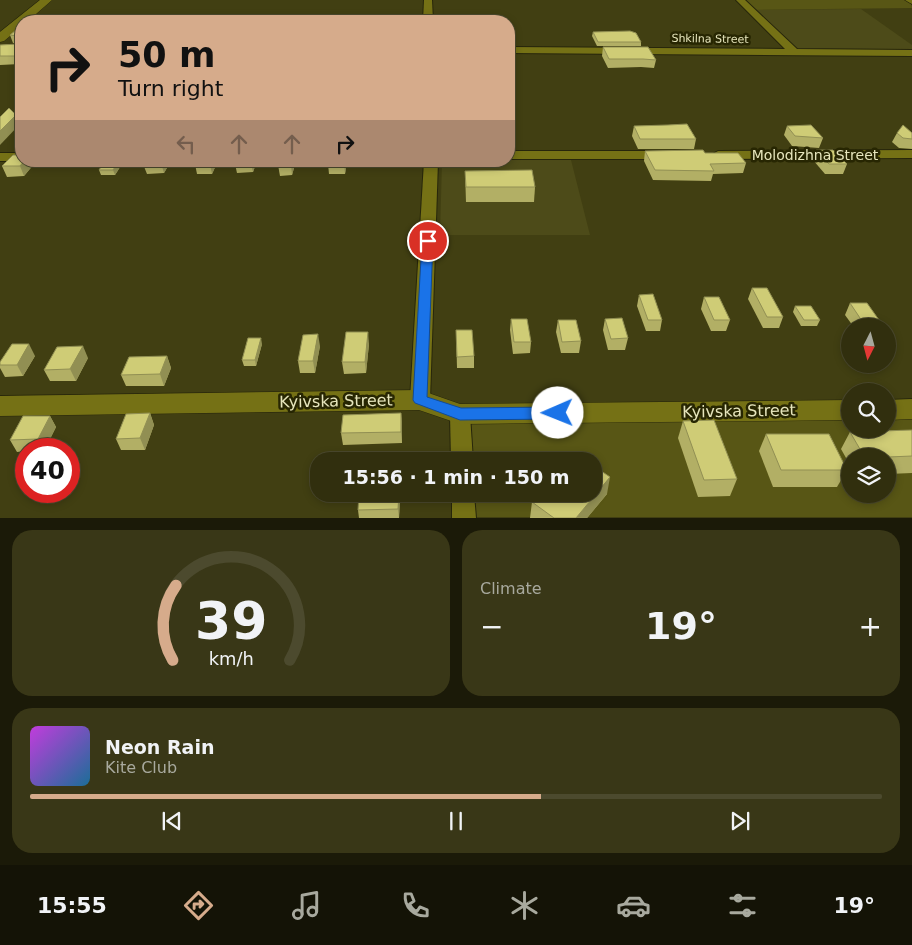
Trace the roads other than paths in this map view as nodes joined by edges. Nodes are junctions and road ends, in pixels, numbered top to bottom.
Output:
1 (47, 0) edge
2 (428, 0) edge
3 (740, 0) edge
4 (32, 15) edge
5 (428, 15) edge
6 (15, 32) edge
7 (2, 45) edge
8 (515, 50) edge
9 (795, 53) junction
10 (912, 53) edge
11 (912, 154) edge
12 (515, 155) edge
13 (676, 155) edge
14 (706, 155) edge
15 (0, 157) edge
16 (15, 157) edge
17 (431, 167) edge
18 (420, 400) junction
19 (0, 406) edge
20 (912, 409) edge
21 (841, 410) edge
22 (896, 410) edge
23 (460, 414) junction
24 (462, 452) edge
25 (463, 502) edge
26 (464, 518) edge

1 - 4 street
2 - 5 street
3 - 9 street
6 - 7 street
8 - 9 street, Shkilna Street
9 - 10 street, Shkilna Street
11 - 14 street, Molodizhna Street
12 - 13 street
15 - 16 street
17 - 18 street
18 - 19 street, Kyivska Street
18 - 23 street, Kyivska Street
20 - 22 street
21 - 23 street, Kyivska Street
23 - 24 street
25 - 26 street

